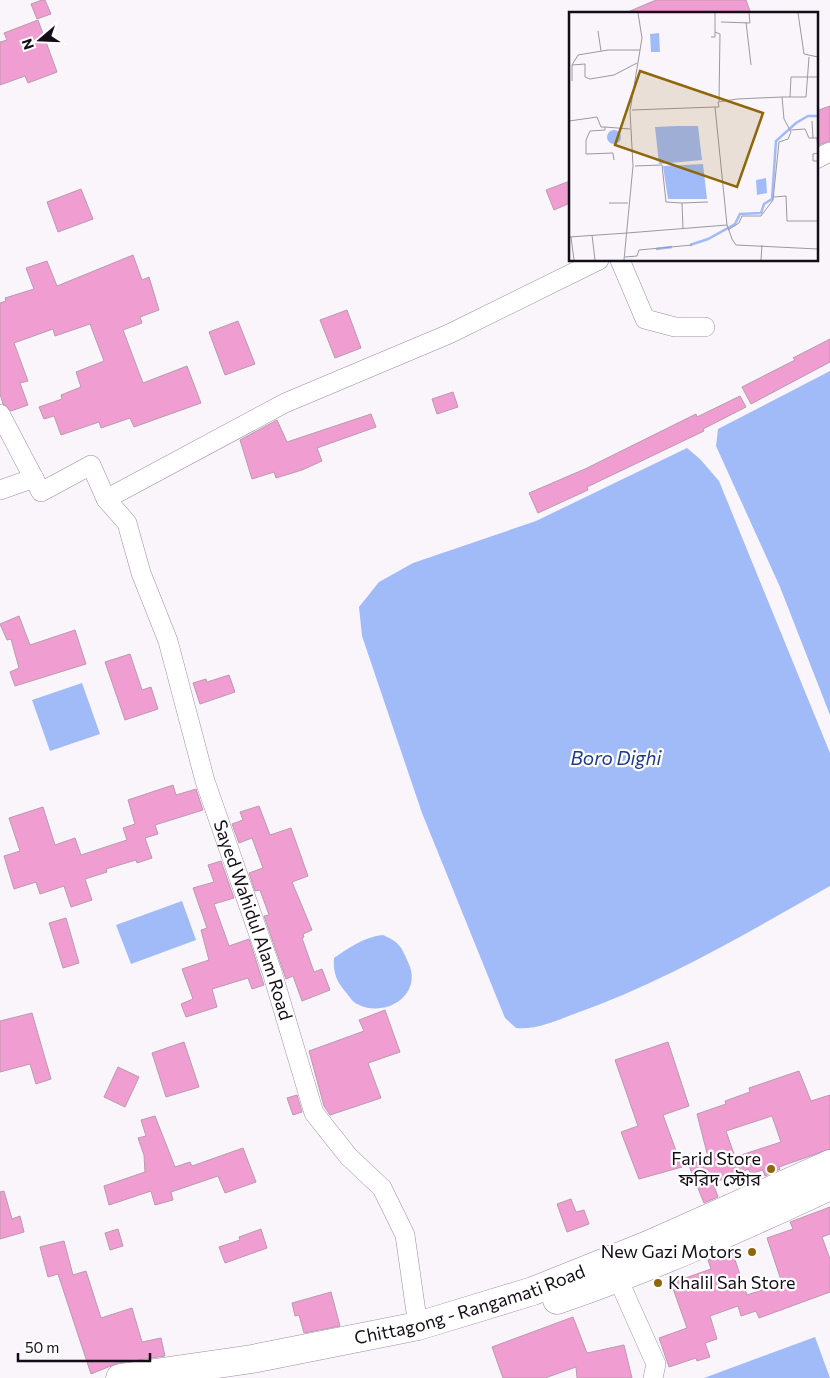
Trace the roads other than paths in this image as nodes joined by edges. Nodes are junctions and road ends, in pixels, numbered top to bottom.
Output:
1 (830, 152) edge
2 (818, 158) edge
3 (597, 261) edge
4 (620, 261) edge
5 (705, 327) dead end
6 (0, 414) edge
7 (34, 478) junction
8 (0, 490) edge
9 (106, 499) junction
10 (830, 1164) edge
11 (830, 1186) edge
12 (618, 1279) junction
13 (418, 1326) junction
14 (120, 1378) edge
15 (252, 1378) edge
16 (653, 1378) edge

1 - 2 street
3 - 9 street
4 - 5 street
6 - 7 street
7 - 8 street
7 - 9 street, Sayed Wahidul Alam Road
9 - 13 street, Sayed Wahidul Alam Road
10 - 13 highway, Chittagong - Rangamati Road
11 - 12 highway, Chittagong - Rangamati Road
12 - 15 highway, Chittagong - Rangamati Road
12 - 16 street
13 - 14 highway, Chittagong - Rangamati Road

